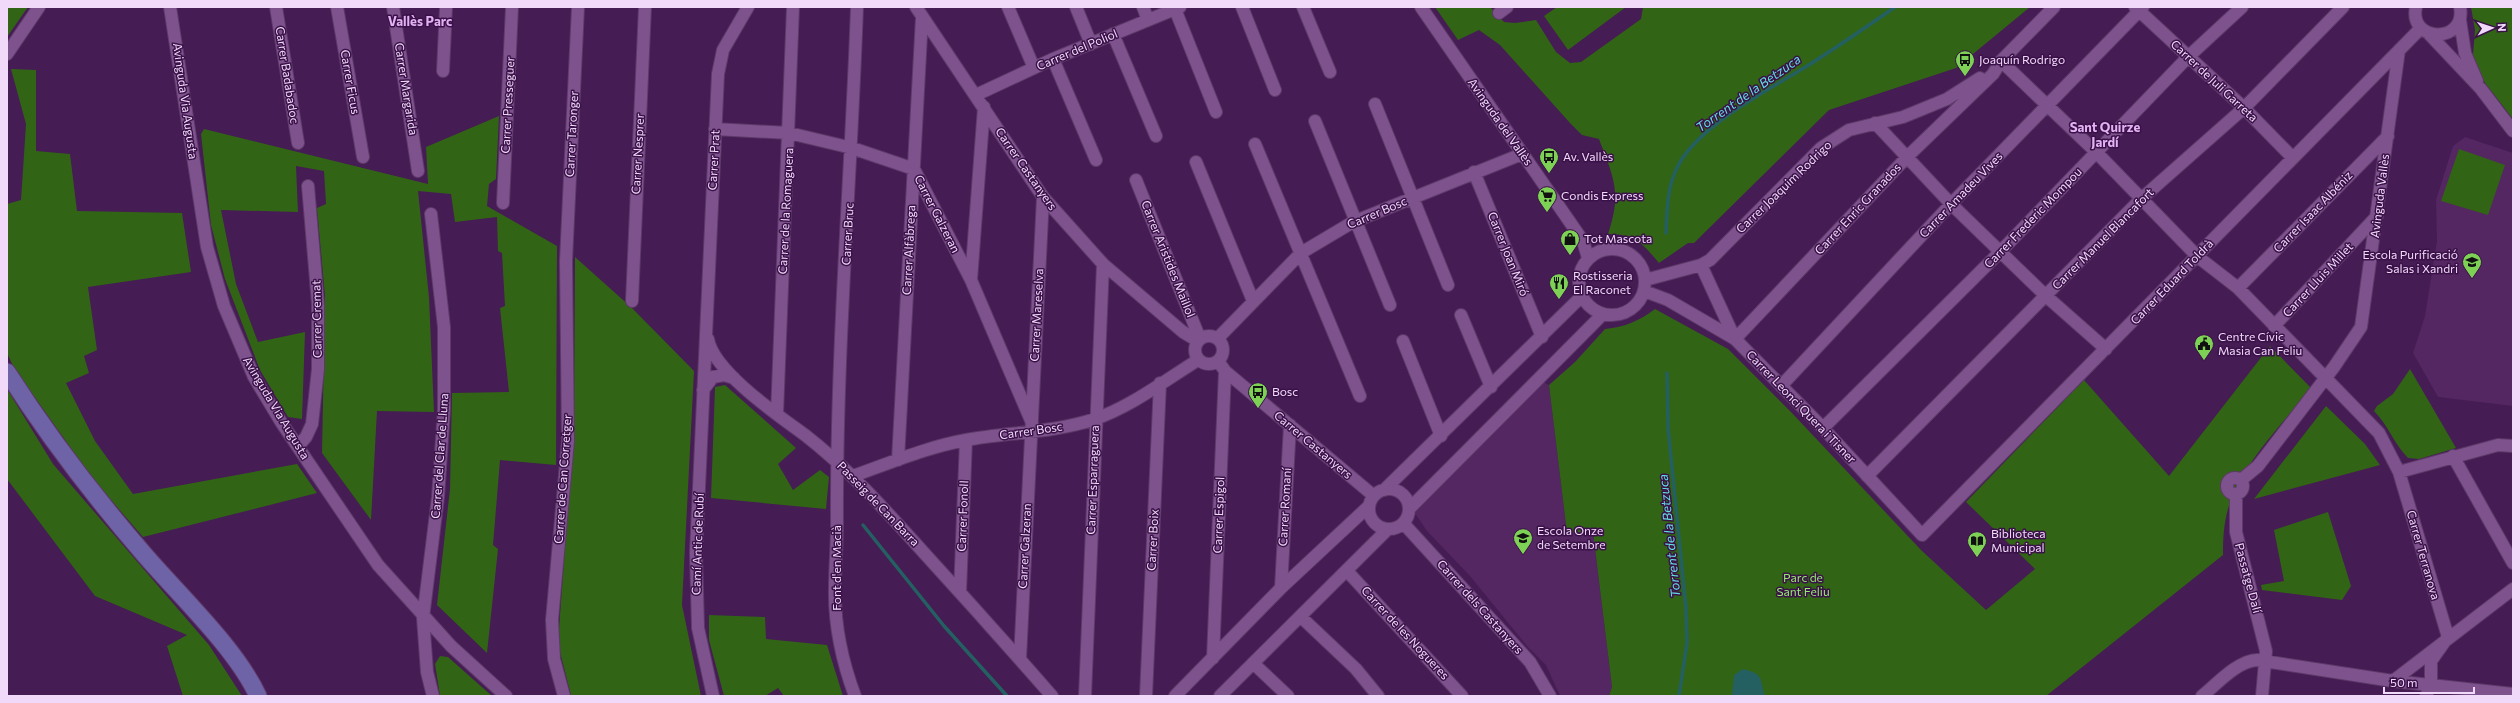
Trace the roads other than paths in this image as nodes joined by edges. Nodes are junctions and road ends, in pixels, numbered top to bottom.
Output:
1 (39, 7) edge
2 (170, 7) edge
3 (276, 7) edge
4 (337, 7) edge
5 (393, 7) edge
6 (446, 7) edge
7 (512, 7) edge
8 (578, 7) edge
9 (645, 7) edge
10 (748, 7) edge
11 (793, 7) edge
12 (857, 7) edge
13 (1008, 7) edge
14 (1076, 7) edge
15 (1143, 7) edge
16 (1242, 7) edge
17 (1303, 7) edge
18 (1421, 7) edge
19 (2054, 7) edge
20 (2242, 7) edge
21 (2343, 7) edge
22 (2460, 7) edge
23 (1178, 8) edge
24 (2139, 8) edge
25 (2413, 8) edge
26 (738, 12) edge
27 (919, 12) edge
28 (1148, 20) junction
29 (2460, 20) junction
30 (2425, 31) junction
31 (1113, 34) junction
32 (1091, 44) junction
33 (2399, 50) junction
34 (7, 54) edge
35 (2189, 56) junction
36 (1053, 59) junction
37 (2001, 61) junction
38 (1034, 68) junction
39 (443, 71) dead end
40 (1330, 72) dead end
41 (2481, 89) junction
42 (1275, 90) dead end
43 (976, 95) junction
44 (1375, 104) dead end
45 (2048, 106) junction
46 (984, 107) junction
47 (2244, 108) junction
48 (1216, 112) dead end
49 (1314, 121) dead end
50 (1875, 123) junction
51 (715, 129) junction
52 (2513, 131) edge
53 (789, 133) junction
54 (1156, 136) dead end
55 (2388, 136) junction
56 (298, 143) dead end
57 (1255, 144) dead end
58 (852, 148) junction
59 (2096, 152) junction
60 (1522, 154) junction
61 (1908, 156) junction
62 (363, 157) dead end
63 (2292, 157) junction
64 (1096, 160) dead end
65 (1196, 162) dead end
66 (914, 169) junction
67 (418, 171) dead end
68 (1474, 172) junction
69 (1136, 180) dead end
70 (308, 186) dead end
71 (1043, 197) junction
72 (1414, 198) junction
73 (2141, 199) junction
74 (503, 203) dead end
75 (1951, 204) junction
76 (432, 214) dead end
77 (2377, 216) junction
78 (1356, 221) junction
79 (2000, 252) junction
80 (1301, 253) junction
81 (2198, 256) junction
82 (1588, 258) junction
83 (566, 261) joint
84 (1103, 264) junction
85 (1701, 265) junction
86 (971, 280) junction
87 (1448, 285) dead end
88 (1644, 285) junction
89 (2238, 288) junction
90 (1582, 296) junction
91 (2046, 296) junction
92 (632, 301) dead end
93 (1253, 301) junction
94 (1390, 305) dead end
95 (1602, 314) junction
96 (1461, 315) dead end
97 (706, 320) junction
98 (2274, 326) junction
99 (1542, 337) junction
100 (1218, 338) junction
101 (1735, 339) junction
102 (1199, 340) junction
103 (1403, 341) dead end
104 (2106, 350) junction
105 (1198, 360) junction
106 (1218, 361) junction
107 (1225, 371) junction
108 (7, 372) edge
109 (735, 378) junction
110 (2326, 378) junction
111 (1160, 383) junction
112 (1780, 386) junction
113 (1491, 387) junction
114 (703, 390) junction
115 (1360, 396) dead end
116 (777, 414) junction
117 (1095, 419) junction
118 (1290, 425) junction
119 (1031, 428) junction
120 (1823, 428) junction
121 (1441, 436) junction
122 (966, 440) junction
123 (298, 446) junction
124 (2513, 446) edge
125 (2453, 456) junction
126 (898, 460) junction
127 (836, 461) junction
128 (2399, 472) junction
129 (853, 476) junction
130 (1867, 476) junction
131 (1376, 497) junction
132 (1409, 508) junction
133 (1404, 524) junction
134 (1388, 529) junction
135 (1922, 535) joint
136 (2513, 563) edge
137 (1347, 571) junction
138 (1281, 588) junction
139 (2513, 589) edge
140 (960, 592) junction
141 (1300, 617) junction
142 (424, 618) junction
143 (2448, 637) junction
144 (1213, 658) junction
145 (1020, 659) junction
146 (2266, 661) junction
147 (1253, 663) junction
148 (2393, 680) junction
149 (2431, 683) junction
150 (2513, 694) edge
151 (258, 696) edge
152 (433, 696) edge
153 (506, 696) edge
154 (564, 696) edge
155 (712, 696) edge
156 (855, 696) edge
157 (1052, 696) edge
158 (1085, 696) edge
159 (1146, 696) edge
160 (1175, 696) edge
161 (1220, 696) edge
162 (1288, 696) edge
163 (1378, 696) edge
164 (1462, 696) edge
165 (1550, 696) edge
166 (2202, 696) edge
167 (2262, 696) edge
168 (2426, 696) edge

1 - 34 street
2 - 123 street, Avinguda Via Augusta
3 - 56 street, Carrer Badabadoc
4 - 62 street, Carrer Ficus
5 - 67 street, Carrer Margarida
6 - 39 street
7 - 74 street, Carrer Presseguer
8 - 83 street, Carrer Taronger
9 - 92 street, Carrer Nesprer
10 - 26 street, Carrer Prat
11 - 53 street, Carrer de la Romaguera
12 - 58 street, Carrer Bruc
13 - 38 street
14 - 32 street
15 - 28 street
16 - 42 street
17 - 40 street
18 - 60 street, Avinguda del Vallès
19 - 37 street, Carrer Enric Granados
20 - 35 street, Carrer Frederic Mompou
21 - 47 street, Carrer Manuel Blancafort
22 - 29 street
23 - 28 street, Carrer del Poliol
23 - 48 street
24 - 35 street, Carrer de Juli Garreta
24 - 45 street, Carrer Amadeu Vives
25 - 30 street
26 - 51 street, Carrer Prat
27 - 43 street, Carrer Castanyers
27 - 66 street, Carrer Alfàbrega
28 - 31 street, Carrer del Poliol
29 - 30 street
29 - 41 street
30 - 33 street, Carrer Eduard Toldrà
30 - 41 street
31 - 32 street, Carrer del Poliol
31 - 54 street
32 - 36 street, Carrer del Poliol
33 - 55 street, Avinguda Vallès
33 - 63 street, Carrer Eduard Toldrà
35 - 47 street, Carrer de Juli Garreta
35 - 59 street, Carrer Frederic Mompou
36 - 38 street, Carrer del Poliol
36 - 64 street
37 - 45 street, Carrer Terranova
37 - 50 street, Carrer Joaquim Rodrigo
37 - 61 street, Carrer Enric Granados
38 - 43 street, Carrer del Poliol
41 - 52 street
43 - 46 street, Carrer Castanyers
44 - 72 street
45 - 59 street, Carrer Terranova
45 - 75 street, Carrer Amadeu Vives
46 - 71 street, Carrer Castanyers
46 - 86 street
47 - 63 street, Carrer de Juli Garreta
47 - 73 street, Carrer Manuel Blancafort
49 - 78 street
50 - 61 street
50 - 85 street, Carrer Joaquim Rodrigo
51 - 53 street, Carrer Galzeran
51 - 97 street, Carrer Prat
53 - 58 street, Carrer Galzeran
53 - 116 street, Carrer de la Romaguera
55 - 77 street, Avinguda Vallès
55 - 89 street, Carrer Isaac Albéniz
57 - 80 street
58 - 66 street, Carrer Galzeran
58 - 127 street, Carrer Bruc
59 - 73 street, Carrer Terranova
59 - 79 street, Carrer Frederic Mompou
60 - 68 street, Carrer Bosc
60 - 82 street, Avinguda del Vallès
61 - 75 street
61 - 101 street, Carrer Enric Granados
63 - 81 street, Carrer Eduard Toldrà
65 - 93 street
66 - 86 street, Carrer Galzeran
66 - 126 street, Carrer Alfàbrega
68 - 72 street, Carrer Bosc
68 - 99 street, Carrer Joan Miró
69 - 102 street, Carrer Aristides Maillol
70 - 123 street, Carrer Cremat
71 - 84 street, Carrer Castanyers
71 - 119 street, Carrer Mareselva
72 - 78 street, Carrer Bosc
72 - 87 street
73 - 81 street, Carrer Terranova
73 - 91 street, Carrer Manuel Blancafort
75 - 79 street
75 - 112 street, Carrer Amadeu Vives
76 - 142 street, Carrer del Clar de Lluna
77 - 98 street, Carrer Lluis Millet
77 - 110 street, Avinguda Vallès
78 - 80 street, Carrer Bosc
78 - 94 street
79 - 91 street
79 - 120 street, Carrer Frederic Mompou
80 - 93 street, Carrer Bosc
80 - 115 street
81 - 89 street, Carrer Terranova
81 - 104 street, Carrer Eduard Toldrà
82 - 88 street
82 - 90 street
83 - 154 street, Carrer de Can Corretger
84 - 102 street, Carrer Castanyers
84 - 117 street, Carrer Esparraguera
85 - 88 street
85 - 101 street, Carrer Leonci Quera i Tisner
86 - 119 street, Carrer Galzeran
88 - 95 street
88 - 101 street
89 - 98 street, Carrer Terranova
90 - 95 street
90 - 99 street
91 - 104 street
91 - 130 street, Carrer Manuel Blancafort
93 - 100 street, Carrer Bosc
95 - 132 street
96 - 113 street
97 - 109 street, Passeig de Can Barra
97 - 114 street, Camí Antic de Rubí
98 - 110 street, Carrer Terranova
99 - 113 street
100 - 102 street
100 - 106 street
101 - 112 street, Carrer Leonci Quera i Tisner
102 - 105 street
103 - 121 street
104 - 135 street, Carrer Eduard Toldrà
105 - 106 street
105 - 111 street, Carrer Bosc
106 - 107 street, Carrer Castanyers
107 - 118 street, Carrer Castanyers
107 - 144 street, Carrer Espigol
108 - 151 main road
109 - 114 street
109 - 116 street, Passeig de Can Barra
110 - 128 street, Carrer Terranova
110 - 146 street, Passatge Dalí
111 - 117 street, Carrer Bosc
111 - 159 street, Carrer Boix
112 - 120 street, Carrer Leonci Quera i Tisner
113 - 121 street
114 - 155 street, Camí Antic de Rubí
116 - 127 street, Passeig de Can Barra
117 - 119 street, Carrer Bosc
117 - 158 street, Carrer Esparraguera
118 - 131 street, Carrer Castanyers
118 - 138 street, Carrer Romaní
119 - 122 street, Carrer Bosc
119 - 145 street, Carrer Galzeran
120 - 130 street, Carrer Leonci Quera i Tisner
121 - 131 street
122 - 126 street, Carrer Bosc
122 - 140 street, Carrer Fonoll
123 - 142 street, Avinguda Via Augusta
124 - 125 street
125 - 128 street
125 - 136 street
126 - 129 street, Carrer Bosc
127 - 129 street, Passeig de Can Barra
127 - 156 street, Font d'en Macià
128 - 143 street, Carrer Terranova
129 - 140 street, Passeig de Can Barra
130 - 135 street, Carrer Leonci Quera i Tisner
131 - 132 street
131 - 134 street
131 - 138 street
132 - 133 street
133 - 134 street
133 - 165 street, Carrer dels Castanyers
134 - 137 street
137 - 141 street
137 - 164 street, Carrer de les Nogueres
138 - 144 street
139 - 143 street
140 - 145 street, Passeig de Can Barra
141 - 147 street
141 - 163 street
142 - 152 street, Carrer del Clar de Lluna
142 - 153 street, Avinguda Via Augusta
143 - 148 street
143 - 149 street
144 - 160 street
145 - 157 street, Passeig de Can Barra
146 - 148 street
146 - 166 street
146 - 167 street, Passatge Dalí
147 - 161 street
147 - 162 street
148 - 149 street
149 - 150 street
149 - 168 street

